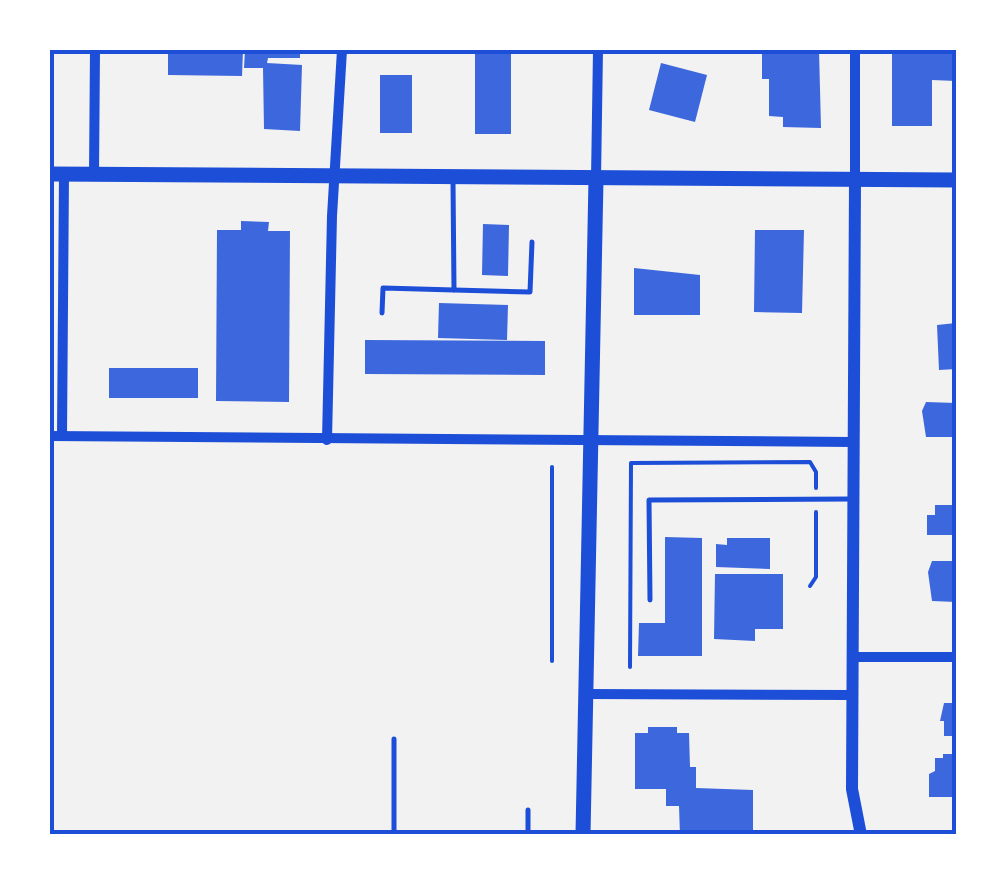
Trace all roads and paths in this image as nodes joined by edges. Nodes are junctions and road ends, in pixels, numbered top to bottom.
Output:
1 (95, 50) edge
2 (342, 50) edge
3 (598, 50) edge
4 (856, 50) edge
5 (57, 174) edge
6 (94, 174) junction
7 (334, 177) junction
8 (453, 178) junction
9 (596, 179) junction
10 (855, 180) junction
11 (956, 180) edge
12 (532, 242) dead end
13 (454, 290) junction
14 (382, 313) dead end
15 (56, 436) edge
16 (327, 440) junction
17 (590, 440) junction
18 (853, 442) junction
19 (552, 467) dead end
20 (816, 499) junction
21 (853, 499) junction
22 (810, 586) dead end
23 (650, 600) dead end
24 (853, 657) junction
25 (956, 657) edge
26 (552, 661) dead end
27 (630, 667) dead end
28 (587, 694) junction
29 (852, 695) junction
30 (394, 740) dead end
31 (528, 810) dead end
32 (914, 834) edge
33 (956, 834) edge
34 (394, 835) edge
35 (528, 835) edge
36 (584, 835) edge
37 (860, 835) edge

1 - 6 street
2 - 7 street
3 - 9 street
4 - 10 street
5 - 6 main road
5 - 15 street
6 - 7 main road
7 - 8 main road
7 - 16 street
8 - 9 main road
8 - 13 lane
9 - 10 main road
9 - 17 main road
10 - 11 main road
10 - 18 street
12 - 13 lane
13 - 14 lane
15 - 16 street
16 - 17 street
17 - 18 street
17 - 28 main road
18 - 21 street
19 - 26 path
20 - 21 lane
20 - 22 path
20 - 23 lane
20 - 27 path
21 - 24 street
24 - 25 street
24 - 29 street
28 - 29 street
28 - 36 main road
29 - 37 street
30 - 34 lane
31 - 35 lane
32 - 33 lane
32 - 37 lane

